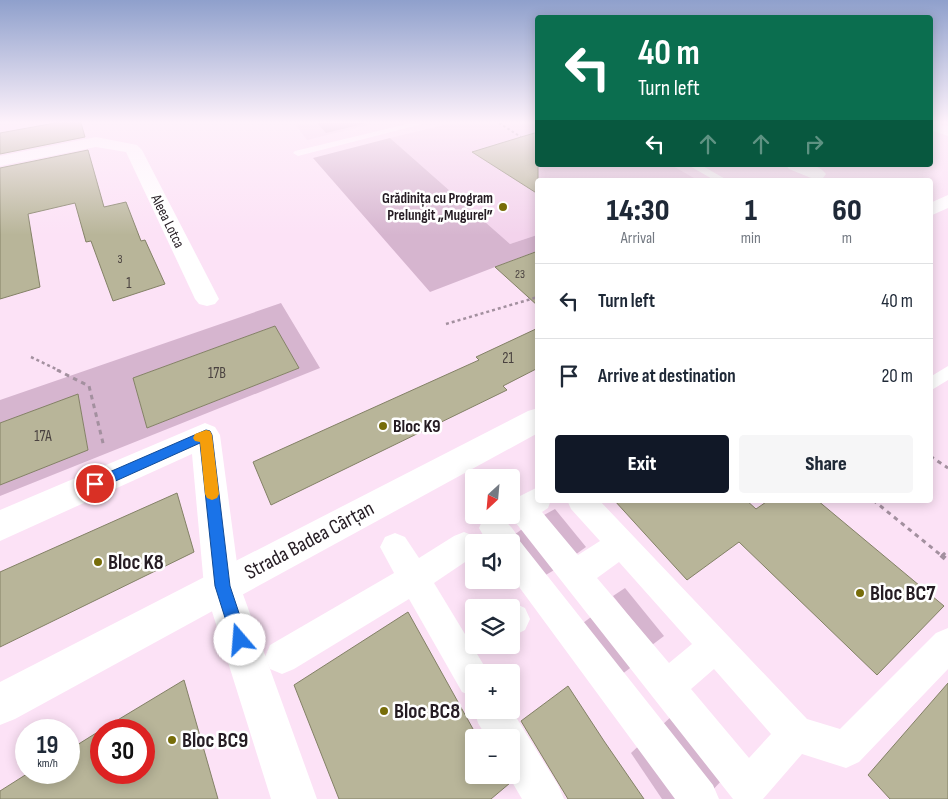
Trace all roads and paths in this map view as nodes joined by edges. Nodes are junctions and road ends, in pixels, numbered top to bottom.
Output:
1 (139, 160) edge
2 (697, 167) edge
3 (800, 167) edge
4 (817, 174) dead end
5 (718, 178) edge
6 (948, 200) edge
7 (933, 208) edge
8 (535, 298) edge
9 (207, 299) dead end
10 (446, 324) dead end
11 (31, 357) dead end
12 (948, 372) edge
13 (933, 383) edge
14 (535, 421) edge
15 (933, 458) edge
16 (948, 468) edge
17 (111, 477) junction
18 (535, 501) edge
19 (584, 503) edge
20 (878, 503) edge
21 (0, 526) edge
22 (621, 544) junction
23 (464, 546) dead end
24 (396, 547) dead end
25 (948, 550) edge
26 (942, 556) junction
27 (948, 561) edge
28 (520, 562) edge
29 (576, 575) junction
30 (414, 578) junction
31 (222, 586) junction
32 (715, 646) junction
33 (948, 646) edge
34 (282, 657) dead end
35 (470, 661) edge
36 (666, 688) junction
37 (0, 704) edge
38 (796, 734) junction
39 (520, 759) edge
40 (294, 799) edge
41 (544, 799) edge
42 (699, 799) edge

1 - 9 street, Aleea Lotca
2 - 5 lane
3 - 4 street
6 - 7 street
8 - 10 path
11 - 17 path
12 - 13 lane
14 - 31 street, Strada Badea Cârțan
15 - 16 path
17 - 21 street
17 - 31 street
18 - 29 street
19 - 22 street
20 - 26 path
22 - 29 street
22 - 32 street
23 - 30 street
24 - 30 street
25 - 26 path
26 - 27 path
28 - 42 street
29 - 36 street
30 - 34 street
30 - 35 street
31 - 37 street, Strada Badea Cârțan
31 - 40 street
32 - 36 street
32 - 38 street
33 - 38 street
36 - 38 street
39 - 41 street

